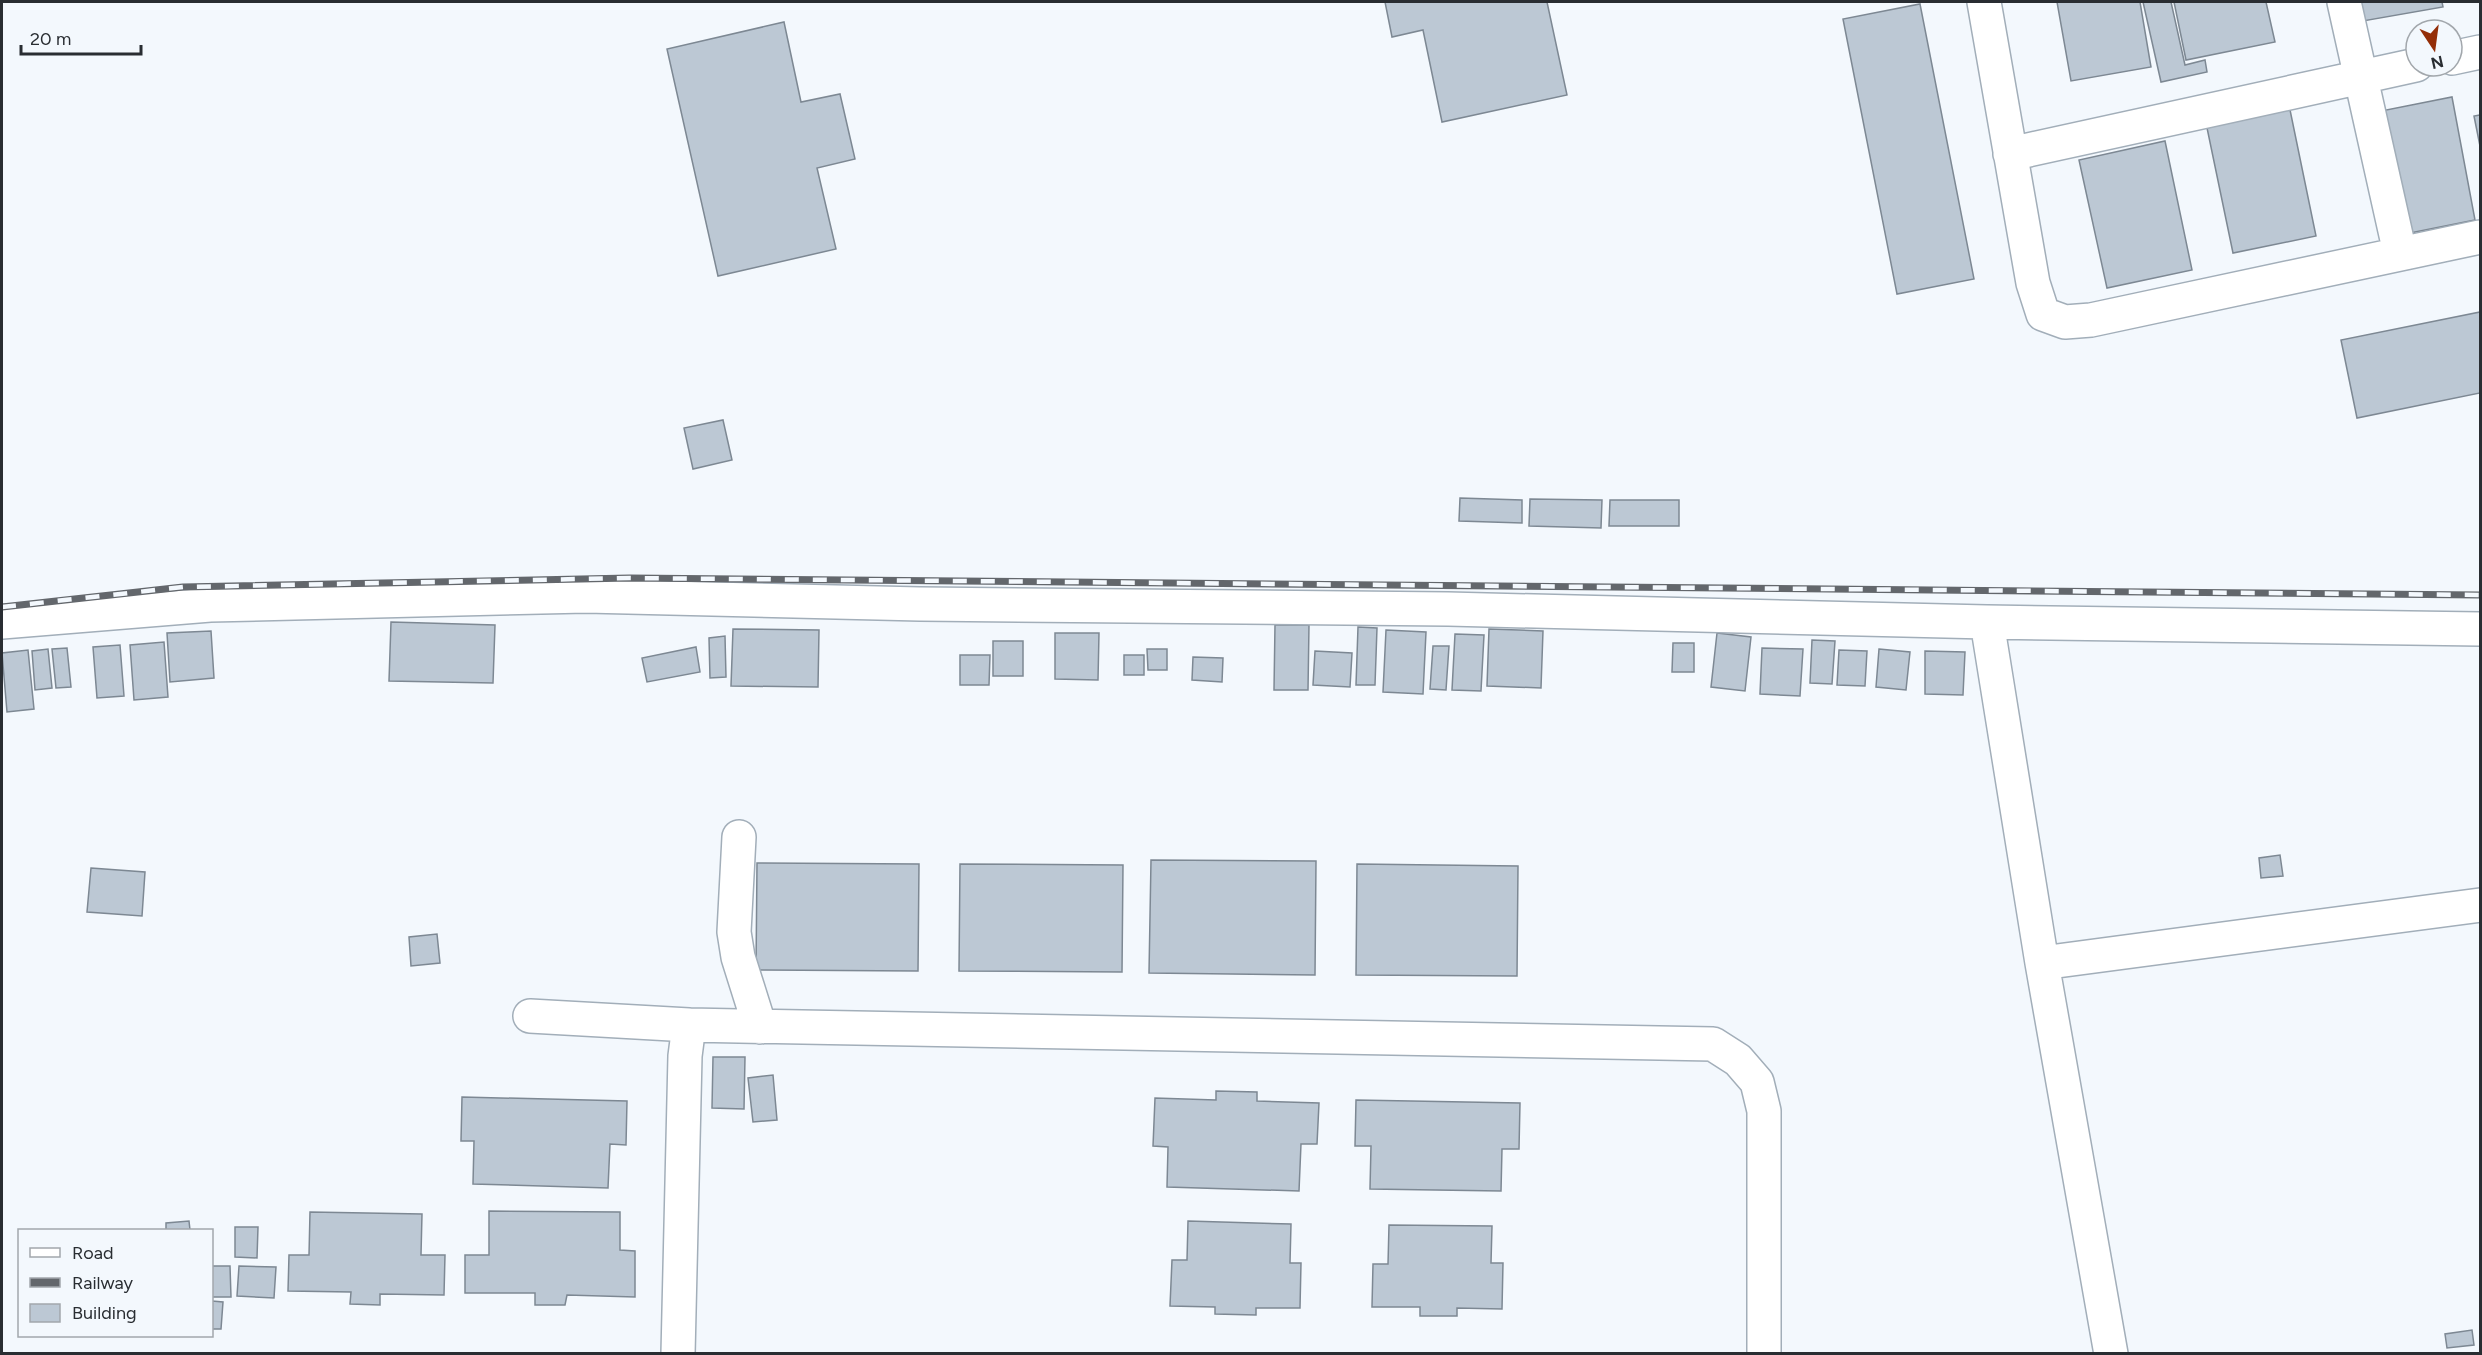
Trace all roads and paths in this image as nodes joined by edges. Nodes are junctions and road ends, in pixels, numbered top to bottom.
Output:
1 (1984, 2) edge
2 (2344, 2) edge
3 (2481, 52) edge
4 (2464, 56) edge
5 (2404, 68) edge
6 (2362, 77) junction
7 (2010, 154) junction
8 (2481, 237) edge
9 (2400, 253) junction
10 (2, 622) edge
11 (1987, 622) junction
12 (2481, 629) edge
13 (739, 837) dead end
14 (2481, 904) edge
15 (2042, 963) junction
16 (530, 1016) dead end
17 (689, 1025) junction
18 (760, 1027) junction
19 (678, 1353) edge
20 (1764, 1353) edge
21 (2111, 1353) edge

1 - 7 street
2 - 6 street
3 - 4 street
5 - 6 street
6 - 7 street
6 - 9 street
7 - 9 street
8 - 9 street
10 - 11 street
11 - 12 street
11 - 15 street
13 - 18 street
14 - 15 street
15 - 21 street
16 - 17 street
17 - 18 street
17 - 19 street
18 - 20 street

